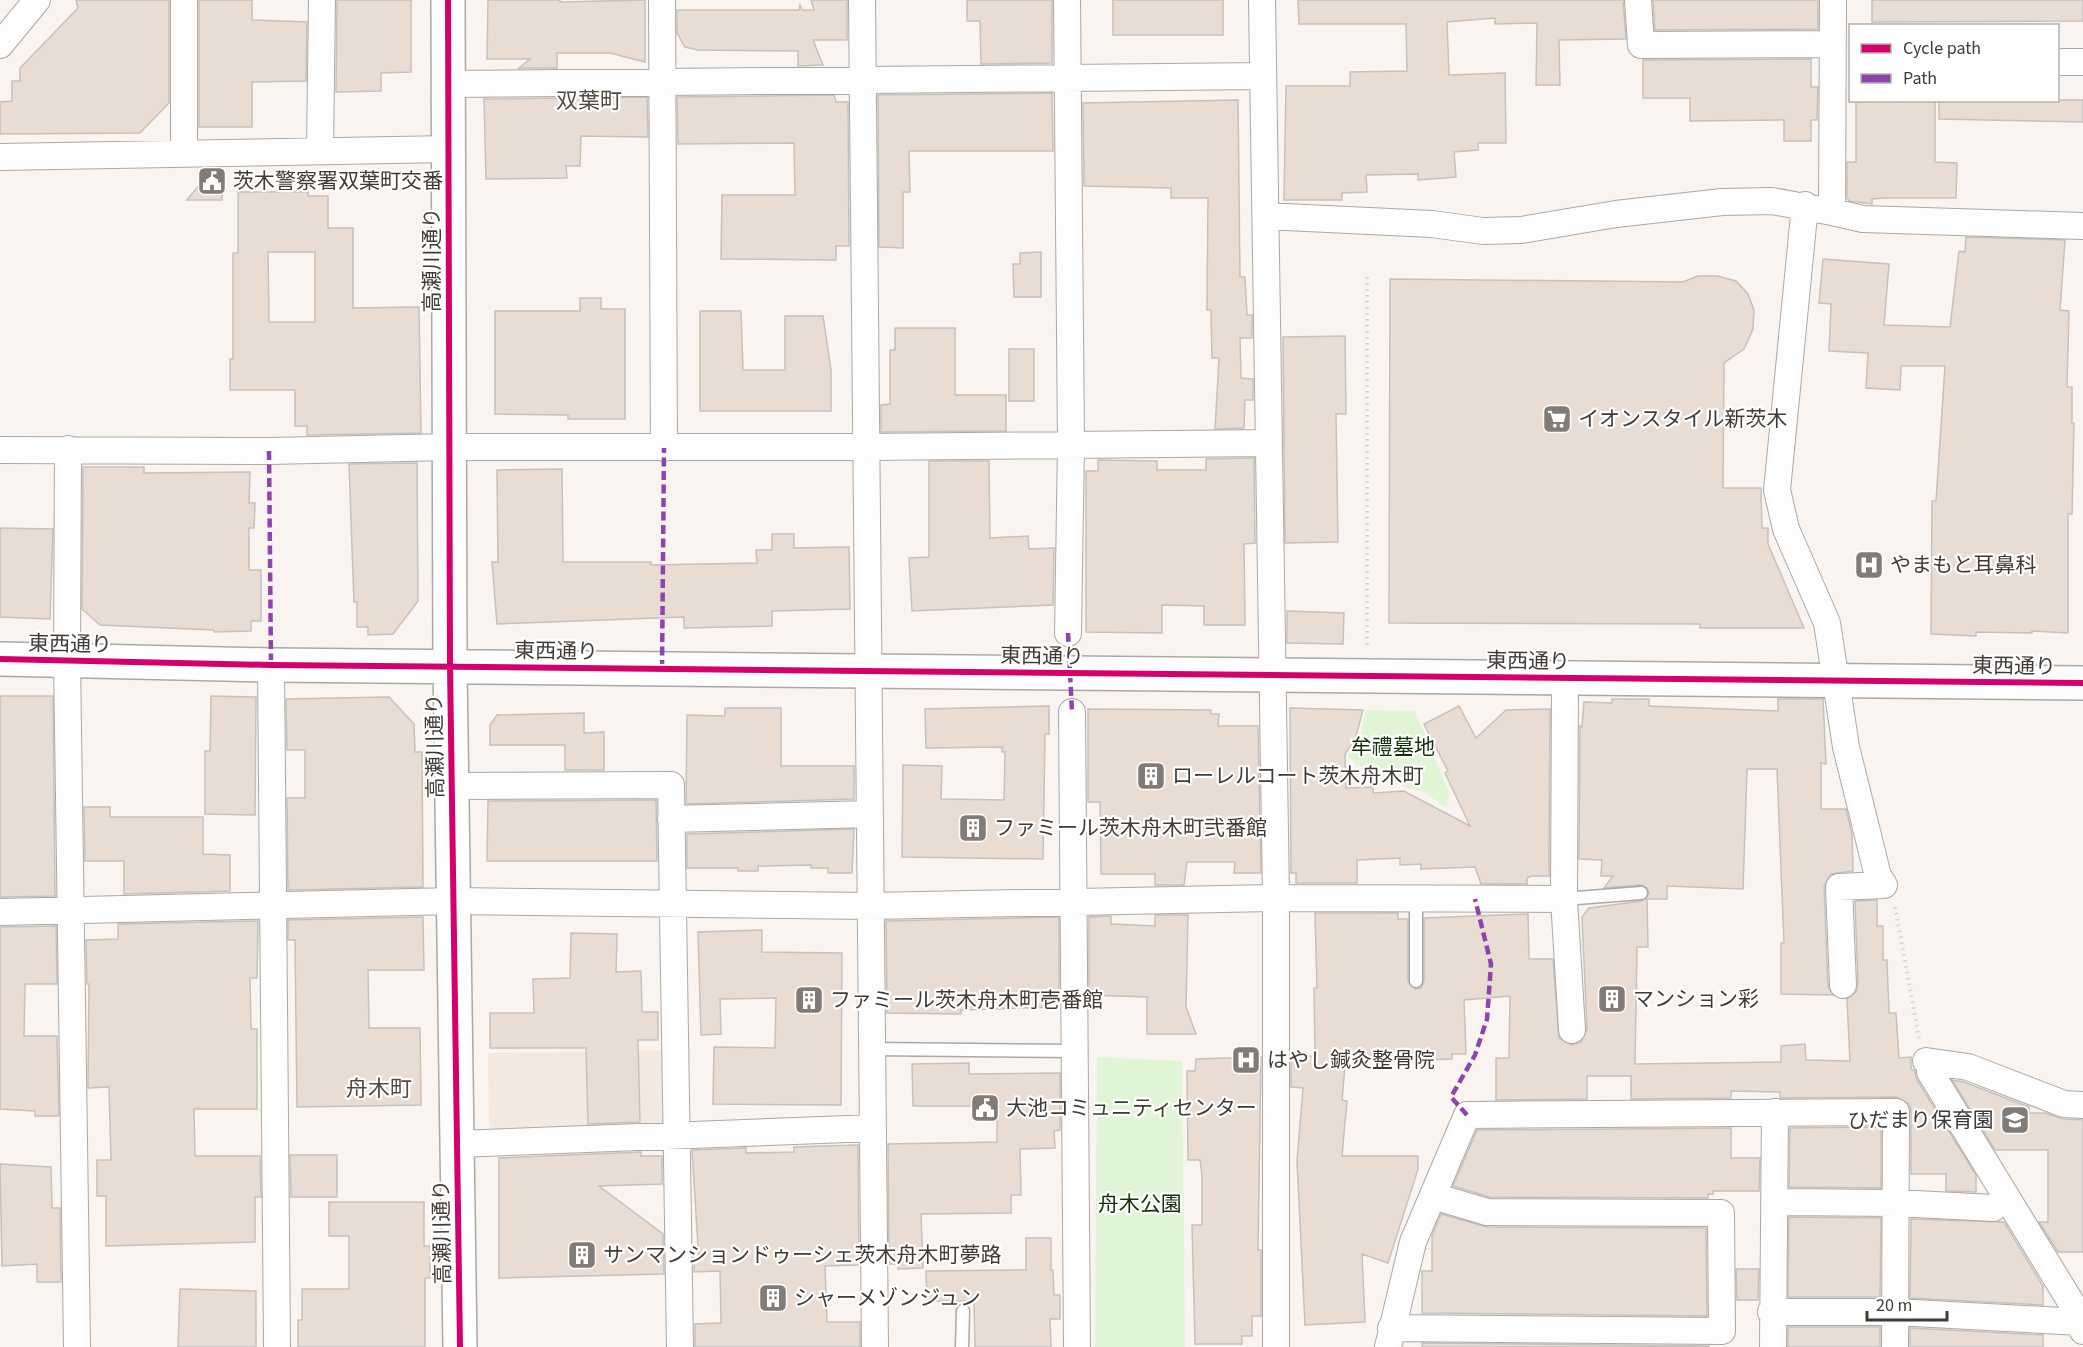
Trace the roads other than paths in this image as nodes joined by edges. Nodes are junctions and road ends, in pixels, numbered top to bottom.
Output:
1 (37, 0) edge
2 (184, 0) edge
3 (322, 0) edge
4 (448, 0) edge
5 (662, 0) edge
6 (862, 0) edge
7 (1067, 0) edge
8 (1262, 0) edge
9 (1638, 0) edge
10 (1833, 0) edge
11 (0, 45) edge
12 (1838, 54) edge
13 (2059, 62) edge
14 (2083, 63) edge
15 (1263, 76) junction
16 (1069, 77) junction
17 (863, 80) junction
18 (664, 82) junction
19 (449, 84) junction
20 (448, 149) junction
21 (320, 150) junction
22 (184, 153) junction
23 (0, 157) edge
24 (1805, 205) junction
25 (1832, 212) junction
26 (1267, 216) junction
27 (2083, 226) edge
28 (1071, 443) junction
29 (1268, 443) junction
30 (450, 447) junction
31 (866, 447) junction
32 (664, 448) junction
33 (68, 449) junction
34 (0, 450) edge
35 (1068, 633) dead end
36 (0, 659) edge
37 (67, 660) junction
38 (271, 665) junction
39 (450, 666) junction
40 (868, 671) junction
41 (1271, 675) junction
42 (1565, 678) junction
43 (1838, 681) junction
44 (2083, 683) edge
45 (1072, 712) dead end
46 (452, 786) junction
47 (870, 814) junction
48 (671, 819) junction
49 (1641, 893) dead end
50 (1276, 898) junction
51 (1416, 898) junction
52 (1564, 899) junction
53 (1073, 900) junction
54 (453, 901) junction
55 (673, 903) junction
56 (271, 906) junction
57 (871, 906) junction
58 (71, 911) junction
59 (0, 912) edge
60 (1416, 981) dead end
61 (1842, 986) dead end
62 (1572, 1030) dead end
63 (872, 1049) junction
64 (1075, 1051) junction
65 (2083, 1105) edge
66 (1775, 1112) junction
67 (873, 1128) junction
68 (678, 1137) junction
69 (457, 1144) junction
70 (1433, 1196) junction
71 (1774, 1202) junction
72 (1896, 1203) junction
73 (1993, 1208) dead end
74 (963, 1311) dead end
75 (1772, 1312) junction
76 (1895, 1312) junction
77 (2082, 1327) edge
78 (1390, 1338) edge
79 (77, 1347) edge
80 (277, 1347) edge
81 (460, 1347) edge
82 (680, 1347) edge
83 (875, 1347) edge
84 (962, 1347) edge
85 (1077, 1347) edge
86 (1276, 1347) edge
87 (1773, 1347) edge
88 (1895, 1347) edge

1 - 11 street
2 - 22 street
3 - 21 street
4 - 19 street, 高瀬川通り
5 - 18 street
6 - 17 street
7 - 16 street
8 - 15 street
9 - 12 street
10 - 12 street
12 - 25 street
13 - 14 street
15 - 16 street
15 - 26 street
16 - 17 street
16 - 28 street
17 - 18 street
17 - 31 street
18 - 19 street
18 - 32 street
19 - 20 street, 高瀬川通り
20 - 21 street
20 - 30 street, 高瀬川通り
21 - 22 street
22 - 23 street
24 - 25 street
24 - 26 street
24 - 43 street
25 - 27 street
26 - 29 street
28 - 29 street
28 - 31 street
28 - 35 street
29 - 41 street
30 - 32 street
30 - 33 street
30 - 39 street, 高瀬川通り
31 - 32 street
31 - 40 street
33 - 34 street
33 - 37 street
36 - 37 street, 東西通り
37 - 38 street, 東西通り
37 - 58 street
38 - 39 street, 東西通り
38 - 56 street
39 - 40 street, 東西通り
39 - 46 street, 高瀬川通り
40 - 41 street, 東西通り
40 - 47 street
41 - 42 street, 東西通り
41 - 50 street
42 - 43 street, 東西通り
42 - 52 street
43 - 44 street, 東西通り
43 - 61 street
45 - 53 street
46 - 48 street
46 - 54 street, 高瀬川通り
47 - 48 street
47 - 57 street
48 - 55 street
49 - 52 lane
50 - 51 street
50 - 53 street
50 - 86 street
51 - 52 street
51 - 60 lane
52 - 62 street
53 - 57 street
53 - 64 street
54 - 55 street
54 - 56 street
54 - 69 street, 高瀬川通り
55 - 57 street
55 - 68 street
56 - 58 street
56 - 80 street
57 - 63 street
58 - 59 street
58 - 79 street
63 - 64 lane
63 - 67 street
64 - 85 street
65 - 77 street
66 - 70 street
66 - 71 street
66 - 72 street
67 - 68 street
67 - 83 street
68 - 69 street
68 - 82 street
69 - 81 street, 高瀬川通り
70 - 78 street
70 - 78 street
71 - 72 street
71 - 75 street
72 - 73 street
72 - 76 street
74 - 84 lane
75 - 76 street
75 - 87 street
76 - 77 street
76 - 88 street

